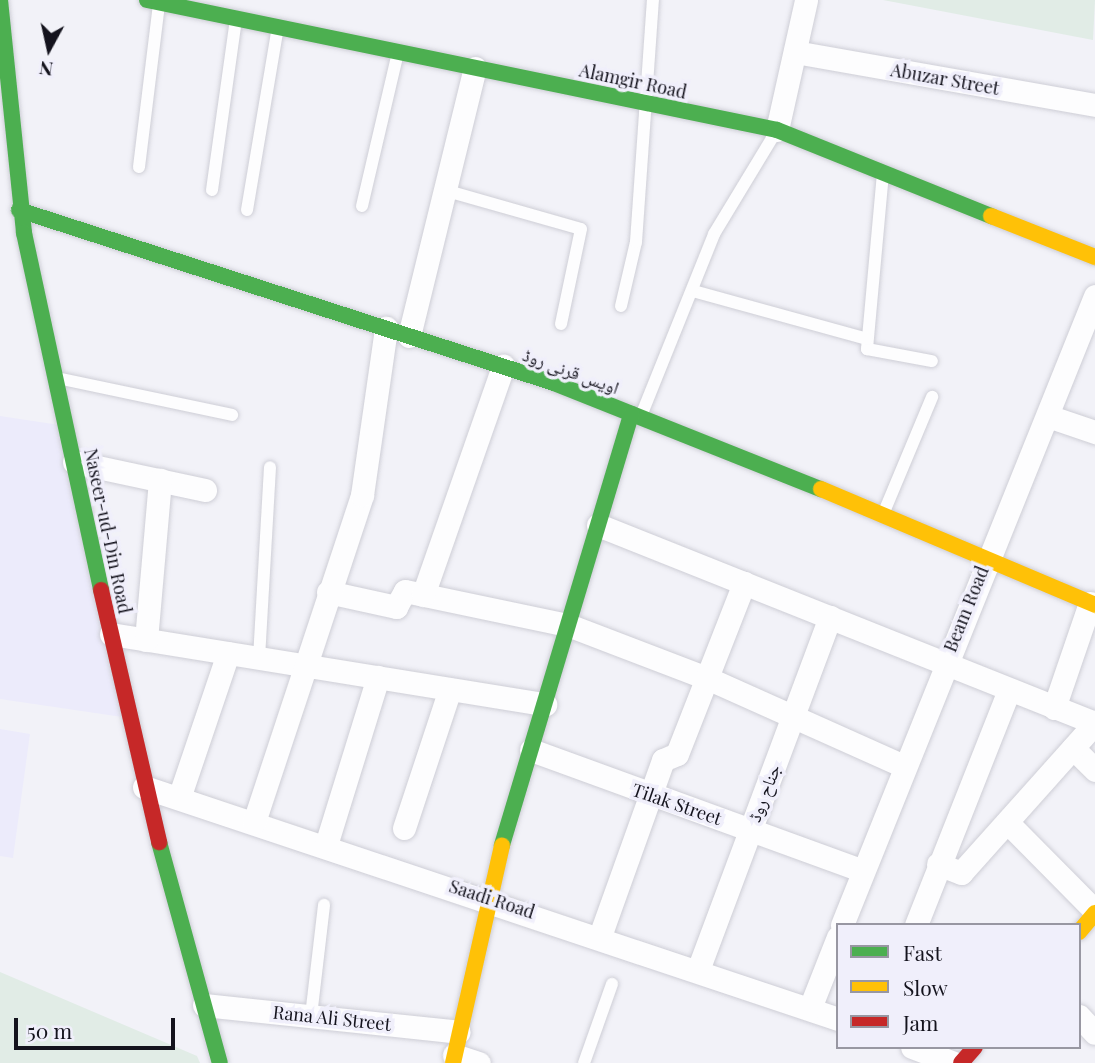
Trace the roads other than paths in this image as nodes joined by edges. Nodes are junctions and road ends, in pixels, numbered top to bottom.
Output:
1 (0, 0) edge
2 (653, 0) edge
3 (806, 0) edge
4 (153, 1) edge
5 (237, 19) junction
6 (278, 27) junction
7 (398, 52) junction
8 (795, 52) junction
9 (475, 68) junction
10 (647, 104) junction
11 (1095, 105) edge
12 (777, 130) junction
13 (139, 167) dead end
14 (883, 172) junction
15 (212, 190) dead end
16 (444, 190) junction
17 (362, 205) dead end
18 (19, 210) junction
19 (247, 210) dead end
20 (1095, 257) edge
21 (693, 291) junction
22 (1095, 296) edge
23 (621, 306) dead end
24 (561, 324) dead end
25 (386, 328) junction
26 (409, 336) junction
27 (867, 339) junction
28 (932, 361) dead end
29 (503, 366) junction
30 (55, 378) junction
31 (932, 397) dead end
32 (232, 415) dead end
33 (635, 415) junction
34 (1048, 416) junction
35 (1095, 432) edge
36 (74, 462) junction
37 (270, 467) dead end
38 (160, 480) junction
39 (205, 490) dead end
40 (883, 513) junction
41 (598, 525) junction
42 (986, 558) junction
43 (744, 583) junction
44 (328, 592) junction
45 (423, 595) junction
46 (1092, 604) edge
47 (830, 617) junction
48 (568, 625) junction
49 (111, 634) junction
50 (146, 640) junction
51 (228, 653) junction
52 (259, 658) junction
53 (945, 662) junction
54 (301, 665) junction
55 (378, 677) junction
56 (706, 678) junction
57 (450, 689) junction
58 (1009, 690) junction
59 (545, 704) junction
60 (1054, 708) junction
61 (793, 716) junction
62 (1095, 723) edge
63 (1073, 748) junction
64 (531, 750) junction
65 (904, 766) junction
66 (1095, 770) edge
67 (144, 787) junction
68 (652, 796) junction
69 (179, 798) junction
70 (254, 822) junction
71 (1007, 822) junction
72 (404, 828) dead end
73 (750, 830) junction
74 (326, 845) junction
75 (938, 864) junction
76 (863, 872) junction
77 (487, 897) junction
78 (324, 905) dead end
79 (1095, 912) edge
80 (843, 923) edge
81 (917, 923) edge
82 (600, 936) junction
83 (1082, 941) edge
84 (836, 942) edge
85 (698, 970) junction
86 (612, 984) dead end
87 (204, 1005) junction
88 (810, 1008) junction
89 (311, 1016) junction
90 (836, 1018) edge
91 (1081, 1018) edge
92 (459, 1032) junction
93 (1095, 1033) edge
94 (917, 1049) edge
95 (973, 1049) edge
96 (454, 1059) edge
97 (220, 1063) edge
98 (478, 1063) edge
99 (584, 1063) edge
100 (954, 1063) edge
101 (961, 1063) edge

1 - 18 street, Naseer-ud-Din Road
2 - 10 lane
3 - 8 street
4 - 5 street, Alamgir Road
4 - 13 lane
5 - 6 street, Alamgir Road
5 - 15 lane
6 - 7 street, Alamgir Road
6 - 19 lane
7 - 9 street, Alamgir Road
7 - 17 lane
8 - 11 street, Abuzar Street
8 - 12 street
9 - 10 street, Alamgir Road
9 - 16 street
10 - 12 street, Alamgir Road
10 - 23 lane
12 - 14 street, Alamgir Road
12 - 21 lane
14 - 20 street, Alamgir Road
14 - 27 lane
16 - 24 lane
16 - 26 street
18 - 25 street, اویس قرنی روڈ
18 - 30 street, Naseer-ud-Din Road
21 - 27 lane
21 - 33 lane
22 - 34 street, Beam Road
25 - 26 street, اویس قرنی روڈ
25 - 44 street
26 - 29 street, اویس قرنی روڈ
27 - 28 lane
29 - 33 street, اویس قرنی روڈ
29 - 45 street
30 - 32 lane
30 - 36 street, Naseer-ud-Din Road
31 - 40 lane
33 - 40 street, اویس قرنی روڈ
33 - 41 street
34 - 35 street
34 - 42 street, Beam Road
36 - 38 street
36 - 49 street, Naseer-ud-Din Road
37 - 52 lane
38 - 39 street
38 - 50 street
40 - 42 street, اویس قرنی روڈ
41 - 43 street
41 - 48 street
42 - 46 street, اویس قرنی روڈ
42 - 53 street, Beam Road
43 - 47 street
43 - 56 street
44 - 45 street
44 - 54 street
45 - 48 street
46 - 60 street
47 - 53 street
47 - 61 street, جناح روڈ
48 - 56 street
48 - 59 street
49 - 50 street
49 - 67 street, Naseer-ud-Din Road
50 - 51 street
51 - 52 street
51 - 69 street
52 - 54 street
53 - 58 street
53 - 65 street, Beam Road
54 - 55 street
54 - 70 street
55 - 57 street
55 - 74 street
56 - 61 street
56 - 68 street
57 - 59 street
57 - 72 street
58 - 60 street
58 - 75 street
59 - 64 street
60 - 62 street
61 - 65 street
61 - 73 street, جناح روڈ
62 - 63 street
63 - 66 street
63 - 71 street
64 - 68 street, Tilak Street
64 - 77 street
65 - 76 street, Beam Road
67 - 69 street, Saadi Road
67 - 87 street, Naseer-ud-Din Road
68 - 73 street, Tilak Street
68 - 82 street
69 - 70 street, Saadi Road
70 - 74 street, Saadi Road
71 - 75 street
71 - 79 street
73 - 76 street, Tilak Street
73 - 85 street, جناح روڈ
74 - 77 street, Saadi Road
75 - 81 street
76 - 80 street, Beam Road
77 - 82 street, Saadi Road
77 - 92 street
78 - 89 lane
79 - 83 street
82 - 85 street, Saadi Road
84 - 88 street
85 - 88 street, Saadi Road
86 - 99 lane
87 - 89 street, Rana Ali Street
87 - 97 street, Naseer-ud-Din Road
88 - 90 street, Saadi Road
89 - 92 street, Rana Ali Street
91 - 93 street
92 - 96 street
94 - 100 street
95 - 101 street
96 - 98 street

